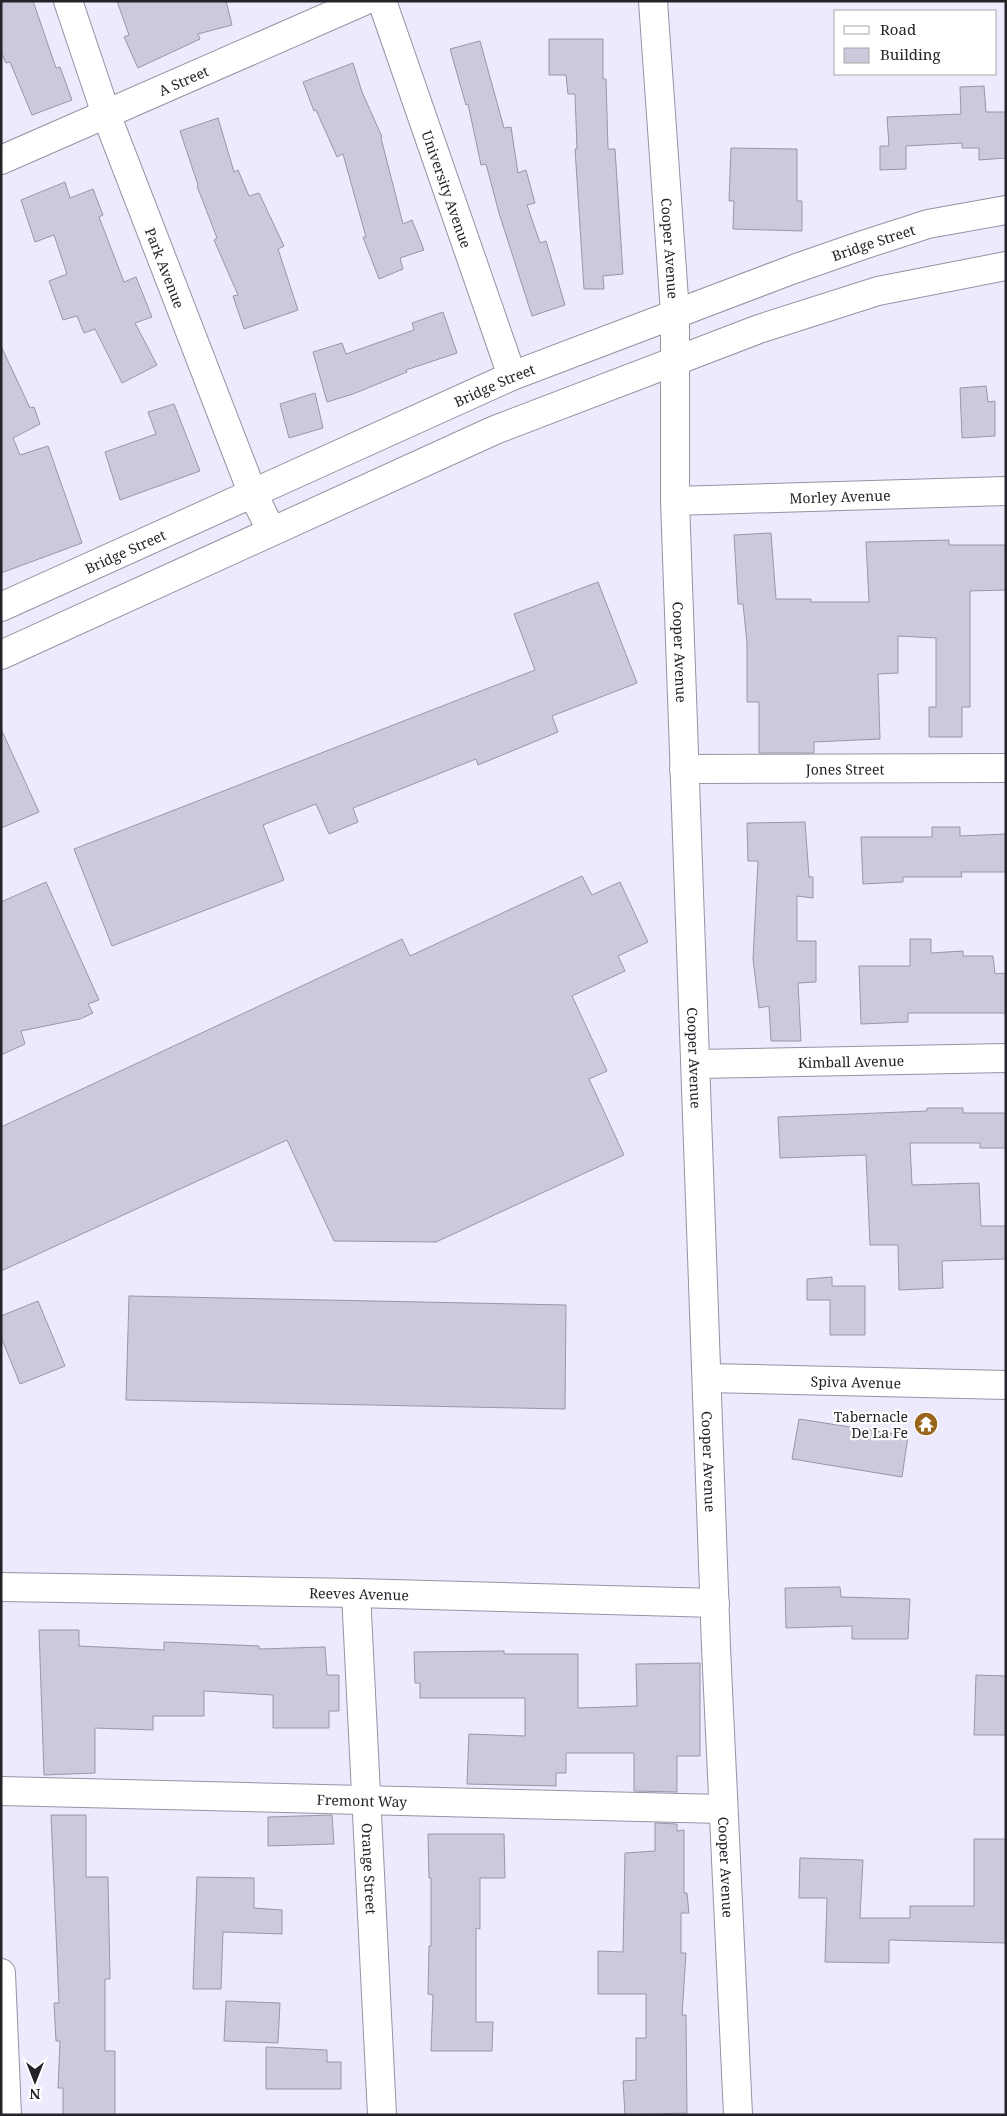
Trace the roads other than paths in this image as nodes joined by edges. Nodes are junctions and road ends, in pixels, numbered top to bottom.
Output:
1 (68, 1) edge
2 (364, 1) edge
3 (382, 1) edge
4 (653, 1) edge
5 (106, 114) junction
6 (1, 160) edge
7 (1006, 210) edge
8 (1006, 266) edge
9 (674, 313) junction
10 (675, 362) junction
11 (512, 376) junction
12 (252, 492) junction
13 (1006, 492) edge
14 (674, 502) junction
15 (271, 530) junction
16 (1, 607) edge
17 (1, 655) edge
18 (1006, 768) edge
19 (684, 769) junction
20 (1006, 1058) edge
21 (696, 1064) junction
22 (707, 1378) junction
23 (1006, 1385) edge
24 (1, 1587) edge
25 (356, 1593) junction
26 (715, 1603) junction
27 (1, 1791) edge
28 (367, 1800) junction
29 (722, 1809) junction
30 (1, 1974) edge
31 (7, 2115) edge
32 (382, 2115) edge
33 (738, 2115) edge

1 - 5 street, Park Avenue
2 - 5 street, A Street
3 - 11 street, University Avenue
4 - 9 street, Cooper Avenue
5 - 6 street, A Street
5 - 12 street, Park Avenue
7 - 9 street, Bridge Street
8 - 10 street
9 - 10 street, Cooper Avenue
9 - 11 street, Bridge Street
10 - 14 street, Cooper Avenue
10 - 15 street
11 - 12 street, Bridge Street
12 - 15 street, Park Avenue
12 - 16 street, Bridge Street
13 - 14 street, Morley Avenue
14 - 19 street, Cooper Avenue
15 - 17 street
18 - 19 street, Jones Street
19 - 21 street, Cooper Avenue
20 - 21 street, Kimball Avenue
21 - 22 street, Cooper Avenue
22 - 23 street, Spiva Avenue
22 - 26 street, Cooper Avenue
24 - 25 street, Reeves Avenue
25 - 26 street, Reeves Avenue
25 - 28 street, Orange Street
26 - 29 street, Cooper Avenue
27 - 28 street, Fremont Way
28 - 29 street, Fremont Way
28 - 32 street, Orange Street
29 - 33 street, Cooper Avenue
30 - 31 street

